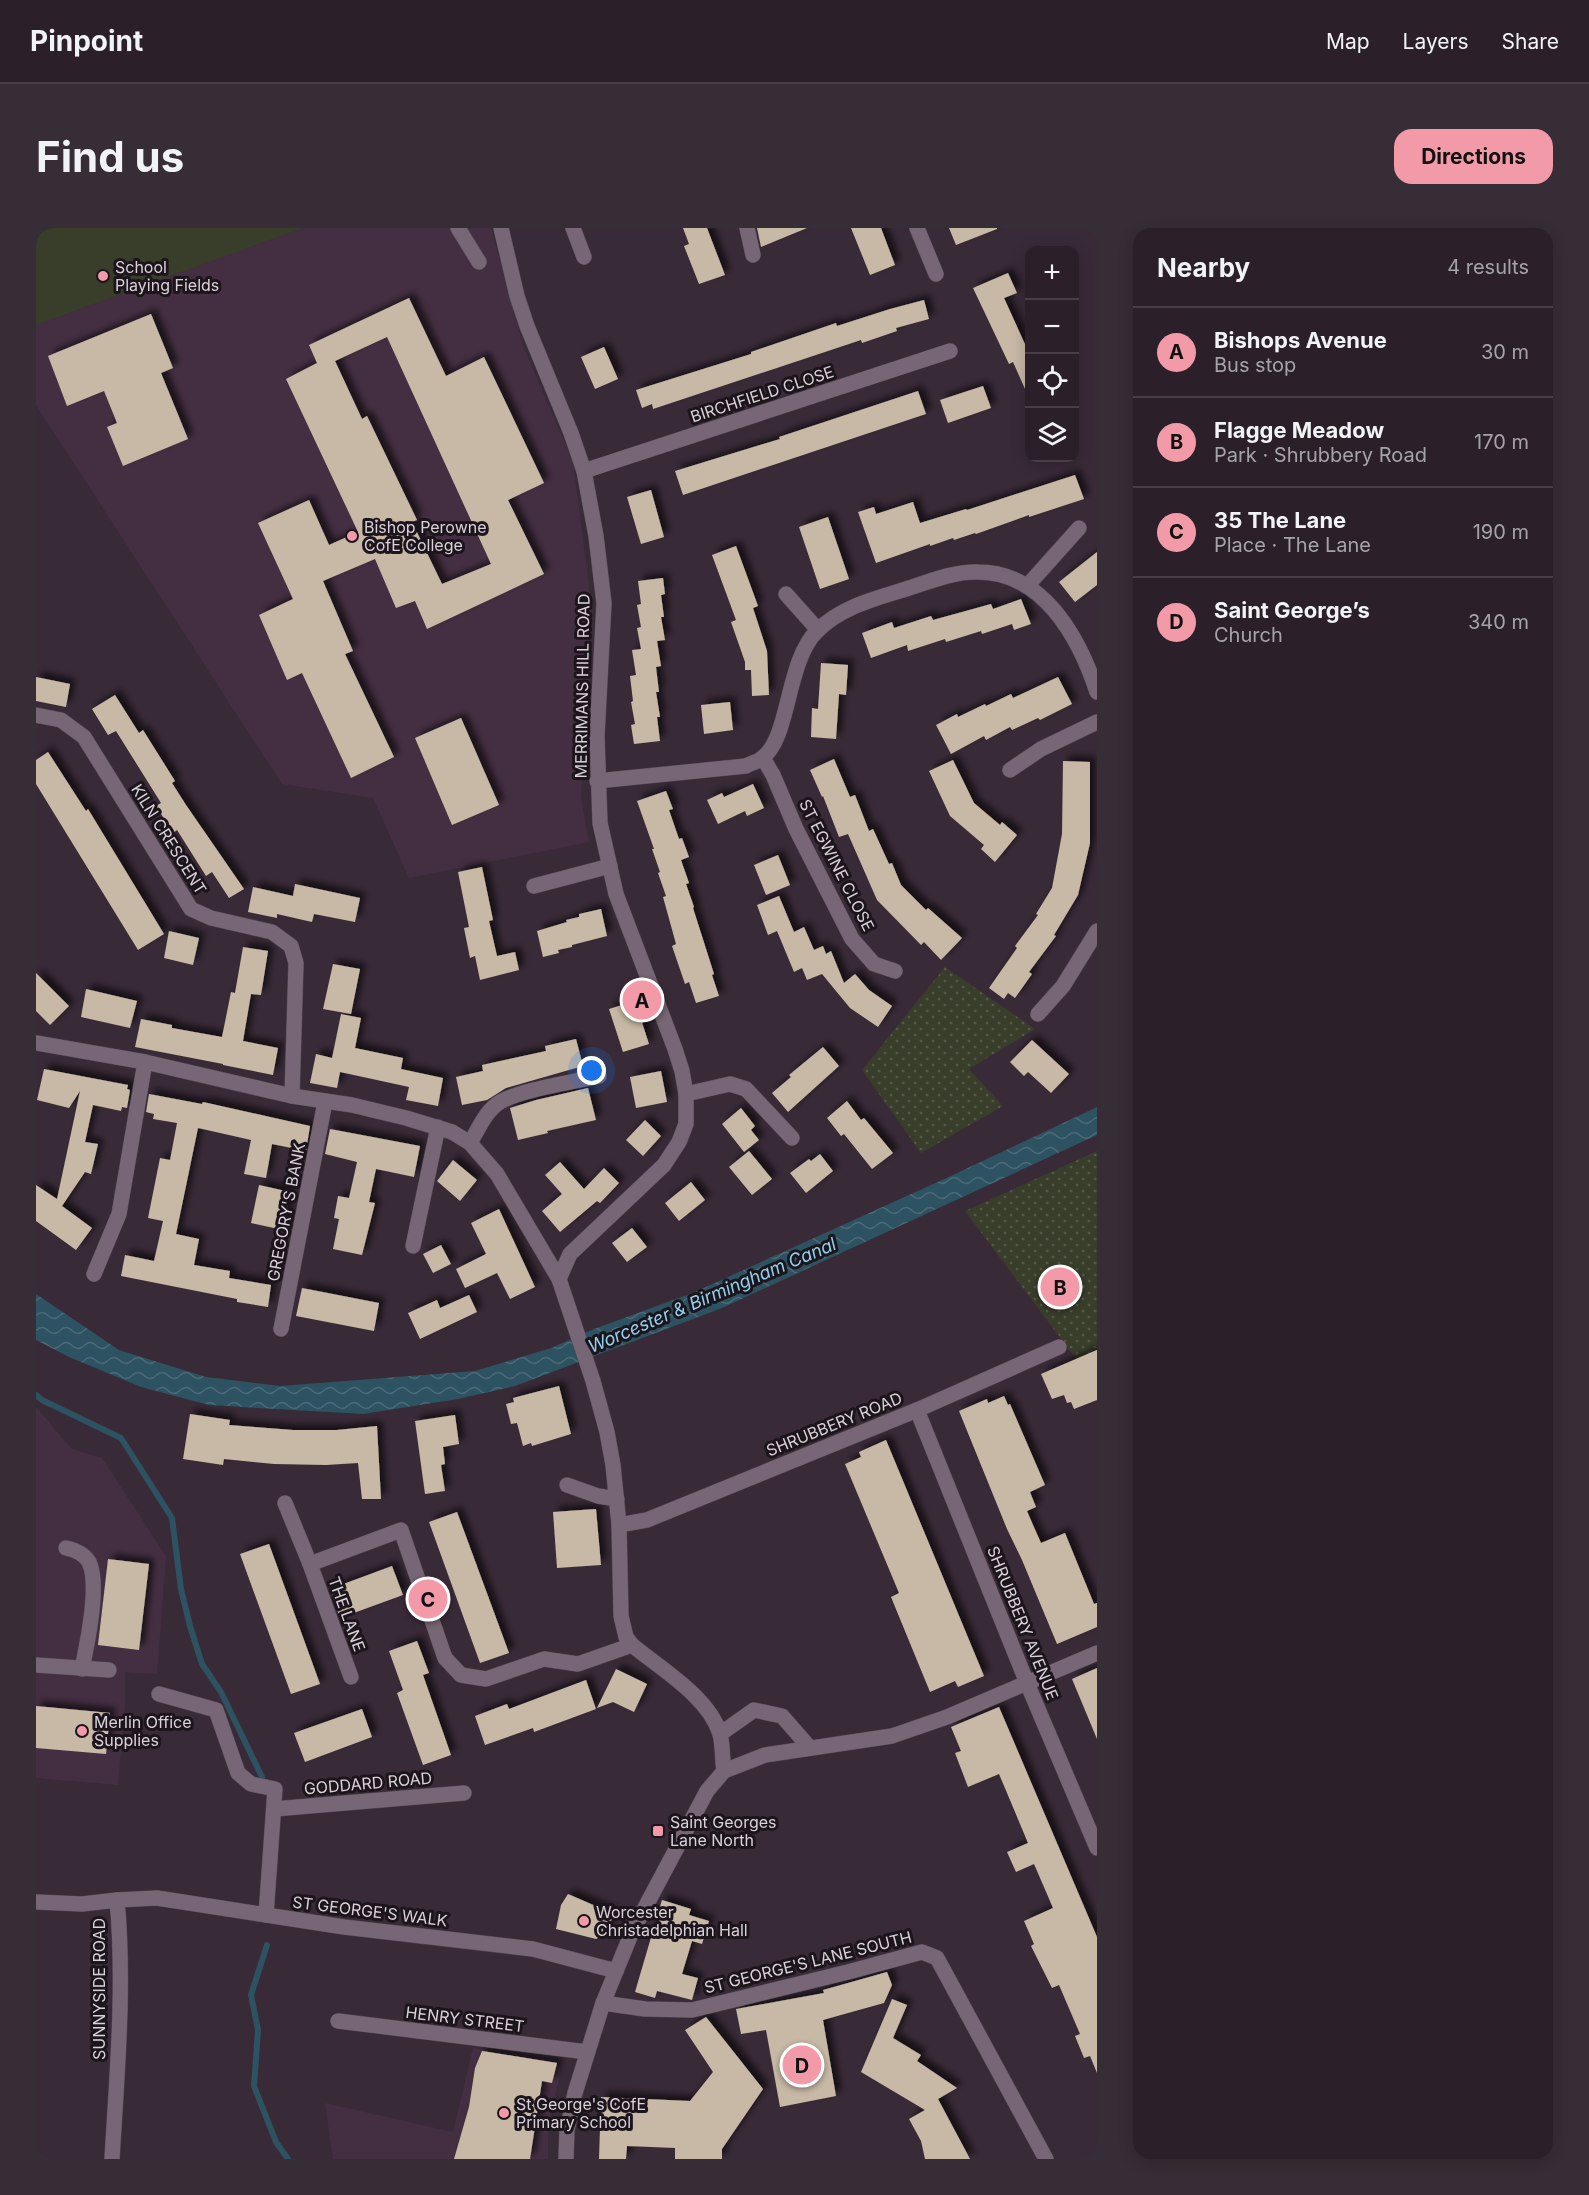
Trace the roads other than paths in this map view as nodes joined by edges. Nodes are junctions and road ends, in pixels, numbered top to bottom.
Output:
1 (458, 228) edge
2 (501, 228) edge
3 (573, 228) edge
4 (747, 228) edge
5 (916, 228) edge
6 (753, 255) dead end
7 (584, 257) dead end
8 (479, 262) dead end
9 (936, 274) dead end
10 (950, 351) dead end
11 (584, 471) junction
12 (1079, 528) dead end
13 (1028, 585) junction
14 (786, 594) dead end
15 (818, 630) junction
16 (1097, 692) edge
17 (36, 715) edge
18 (1097, 722) edge
19 (763, 758) junction
20 (1010, 771) dead end
21 (597, 781) junction
22 (610, 866) junction
23 (534, 886) dead end
24 (1097, 931) edge
25 (896, 971) dead end
26 (1038, 1014) dead end
27 (36, 1043) edge
28 (145, 1062) junction
29 (598, 1076) dead end
30 (686, 1094) junction
31 (292, 1096) junction
32 (325, 1102) junction
33 (438, 1127) junction
34 (792, 1138) dead end
35 (470, 1143) junction
36 (413, 1246) dead end
37 (94, 1274) dead end
38 (559, 1279) junction
39 (281, 1329) dead end
40 (1059, 1347) dead end
41 (917, 1410) junction
42 (567, 1485) dead end
43 (617, 1499) junction
44 (285, 1503) dead end
45 (619, 1525) junction
46 (66, 1548) dead end
47 (310, 1564) junction
48 (632, 1645) junction
49 (1097, 1653) edge
50 (36, 1665) edge
51 (82, 1669) junction
52 (109, 1670) dead end
53 (351, 1677) dead end
54 (1028, 1683) junction
55 (159, 1694) dead end
56 (720, 1734) junction
57 (810, 1748) junction
58 (724, 1771) junction
59 (464, 1793) dead end
60 (274, 1809) junction
61 (1097, 1848) edge
62 (117, 1900) junction
63 (36, 1902) edge
64 (266, 1915) junction
65 (616, 1971) junction
66 (603, 2003) junction
67 (339, 2021) dead end
68 (587, 2052) junction
69 (112, 2159) edge
70 (566, 2159) edge
71 (1046, 2159) edge

1 - 8 street
2 - 11 street, MERRIMANS HILL ROAD
3 - 7 street
4 - 6 street
5 - 9 street
10 - 11 street, BIRCHFIELD CLOSE
11 - 21 street, MERRIMANS HILL ROAD
12 - 13 street
13 - 15 street
13 - 16 street
14 - 15 street
15 - 19 street
17 - 31 street, KILN CRESCENT
18 - 20 street
19 - 21 street
19 - 25 street, ST EGWINE CLOSE
21 - 22 street, MERRIMANS HILL ROAD
22 - 23 street
22 - 30 street, MERRIMANS HILL ROAD
24 - 26 street
27 - 28 street
28 - 31 street
28 - 37 street
29 - 35 street
30 - 34 street
30 - 38 street, MERRIMANS HILL ROAD
31 - 32 street
32 - 33 street
32 - 39 street, GREGORY'S BANK
33 - 35 street
33 - 36 street
35 - 38 street
38 - 43 street
40 - 41 street, SHRUBBERY ROAD
41 - 45 street, SHRUBBERY ROAD
41 - 54 street, SHRUBBERY AVENUE
42 - 43 street
43 - 45 street
44 - 47 street, THE LANE
45 - 48 street
46 - 51 street
47 - 48 street, THE LANE
47 - 53 street, THE LANE
48 - 56 street
49 - 54 street
50 - 51 street
51 - 52 street
54 - 57 street
54 - 61 street, SHRUBBERY AVENUE
55 - 60 street
56 - 57 street
56 - 58 street
57 - 58 street
58 - 65 street
59 - 60 street, GODDARD ROAD
60 - 64 street
62 - 63 street, SUNNYSIDE ROAD
62 - 64 street, ST GEORGE'S WALK
62 - 69 street, SUNNYSIDE ROAD
64 - 65 street, ST GEORGE'S WALK
65 - 66 street
66 - 68 street
66 - 71 street, ST GEORGE'S LANE SOUTH
67 - 68 street, HENRY STREET
68 - 70 street

